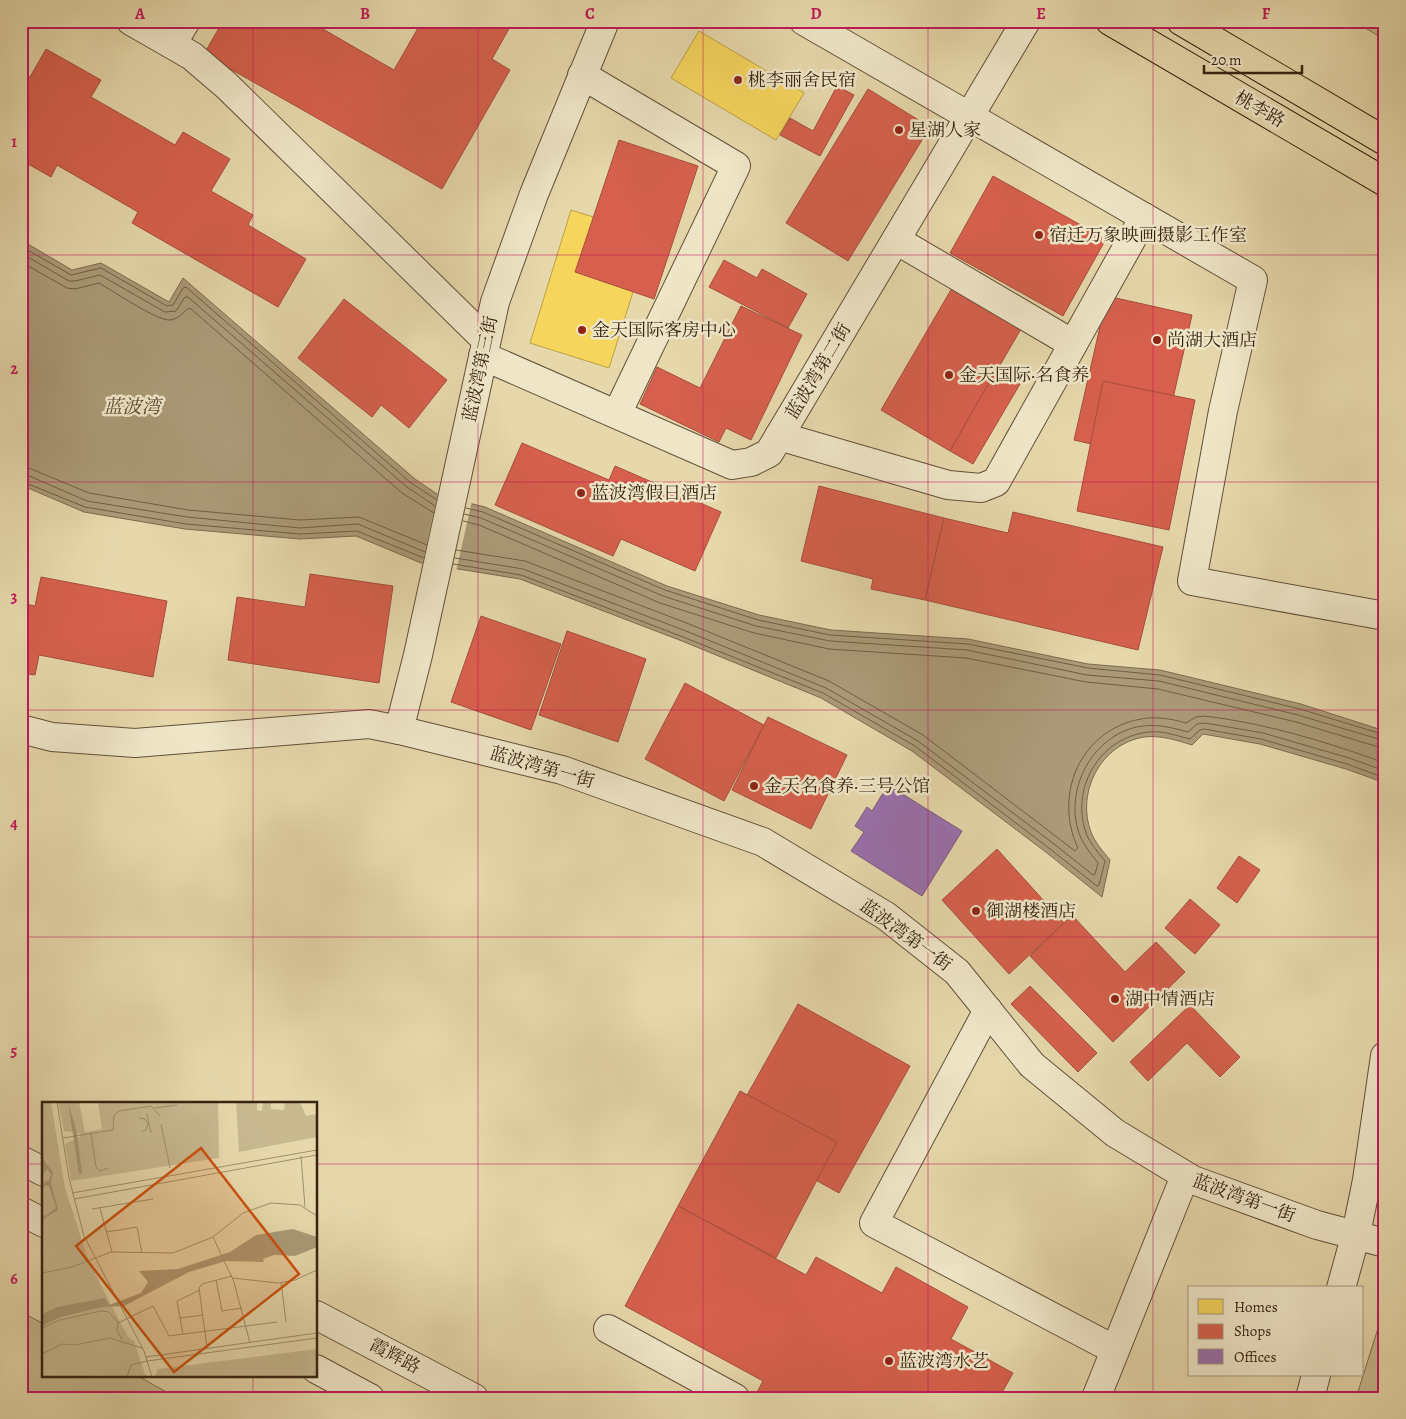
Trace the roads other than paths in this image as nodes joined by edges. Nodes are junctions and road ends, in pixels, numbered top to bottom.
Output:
1 (131, 21) edge
2 (605, 21) edge
3 (804, 21) edge
4 (1026, 21) edge
5 (1110, 21) edge
6 (1181, 21) edge
7 (179, 33) edge
8 (582, 75) junction
9 (970, 117) junction
10 (1385, 141) edge
11 (1385, 182) edge
12 (1144, 217) junction
13 (896, 240) junction
14 (1073, 344) junction
15 (485, 348) junction
16 (617, 414) junction
17 (779, 436) junction
18 (1385, 616) edge
19 (21, 729) edge
20 (399, 730) junction
21 (988, 1010) junction
22 (1385, 1056) edge
23 (21, 1160) edge
24 (42, 1171) edge
25 (1185, 1176) junction
26 (21, 1211) edge
27 (42, 1222) edge
28 (1356, 1234) junction
29 (1385, 1243) edge
30 (1342, 1286) edge
31 (318, 1316) edge
32 (608, 1329) dead end
33 (1115, 1350) junction
34 (318, 1370) edge
35 (1316, 1376) edge
36 (370, 1398) edge
37 (474, 1398) edge
38 (735, 1398) edge
39 (1096, 1398) edge
40 (1310, 1398) edge

1 - 7 street
2 - 8 street, 蓝波湾第三街
3 - 9 street
4 - 9 street, 蓝波湾第二街
5 - 11 main road, 桃李路
6 - 10 main road, 桃李路
7 - 15 street
8 - 15 street, 蓝波湾第三街
8 - 16 street
9 - 12 street
9 - 13 street, 蓝波湾第二街
12 - 14 street
12 - 18 street
13 - 14 street
13 - 17 street, 蓝波湾第二街
14 - 17 street
15 - 16 street, 蓝波湾第二街
15 - 20 street, 蓝波湾第三街
16 - 17 street, 蓝波湾第二街
19 - 20 street, 蓝波湾第一街
20 - 21 street, 蓝波湾第一街
21 - 25 street, 蓝波湾第一街
21 - 33 street
22 - 28 street
23 - 24 street
25 - 28 street, 蓝波湾第一街
25 - 33 street
26 - 27 street
28 - 29 street, 蓝波湾第一街
28 - 30 street
31 - 37 street, 霞辉路
32 - 38 street
33 - 39 street
34 - 36 street
35 - 40 street

